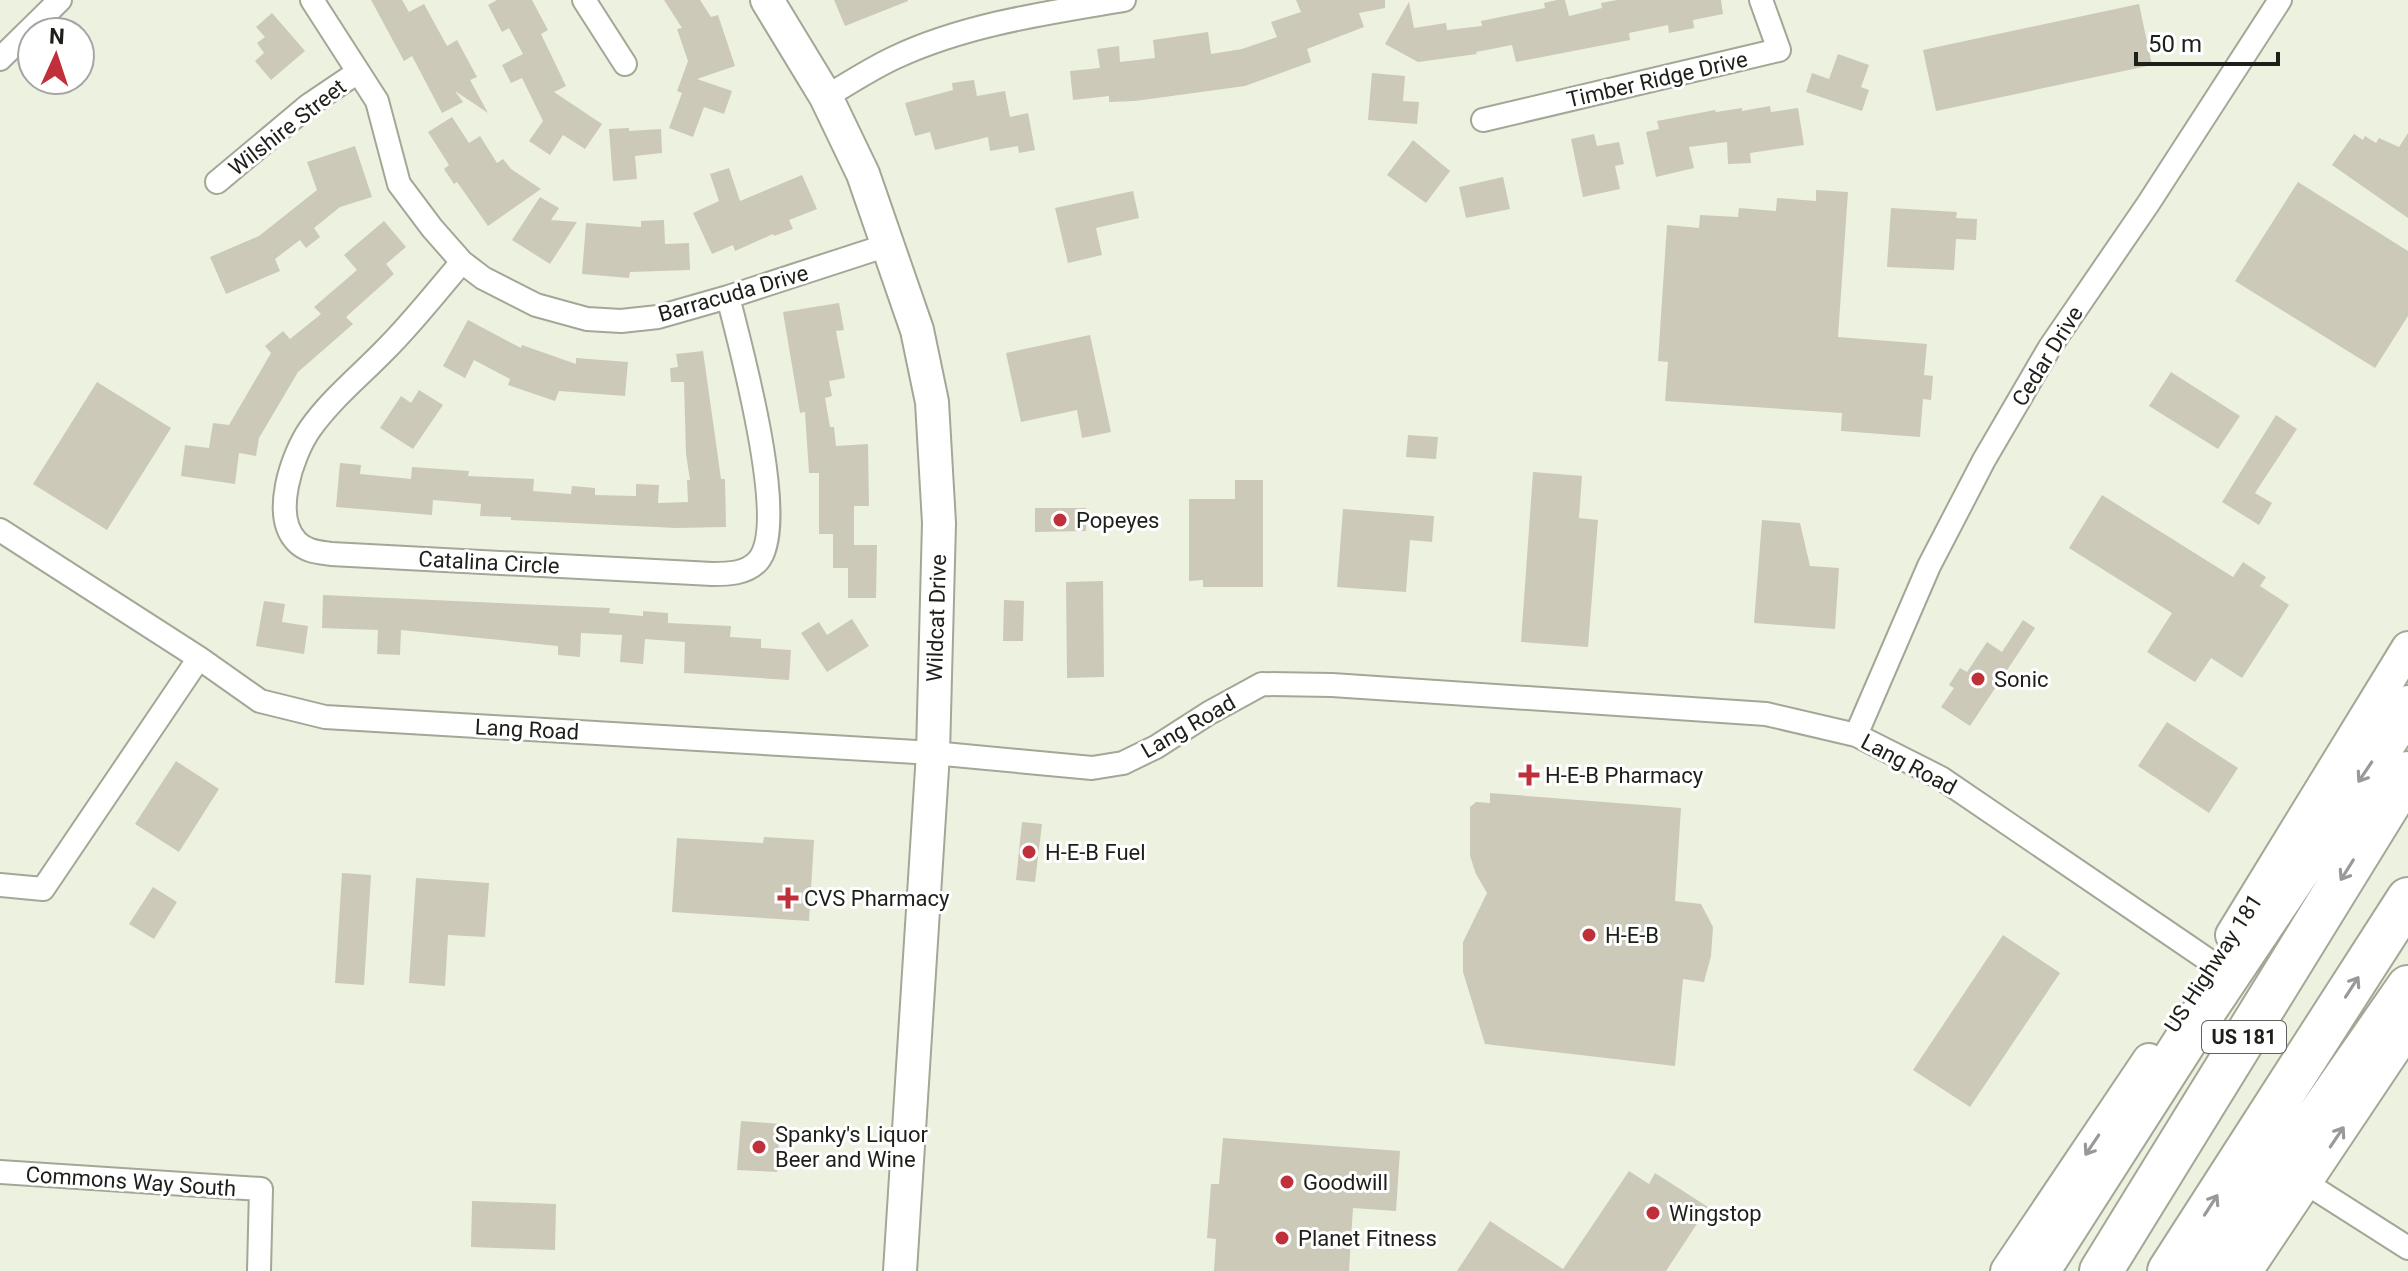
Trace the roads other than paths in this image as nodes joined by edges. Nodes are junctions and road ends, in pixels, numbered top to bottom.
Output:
1 (60, 0) edge
2 (312, 0) edge
3 (584, 0) edge
4 (767, 0) edge
5 (1124, 0) edge
6 (1761, 0) edge
7 (2280, 0) edge
8 (0, 59) edge
9 (625, 64) dead end
10 (358, 72) junction
11 (826, 97) junction
12 (1483, 120) dead end
13 (217, 182) dead end
14 (888, 245) junction
15 (462, 262) junction
16 (728, 297) junction
17 (0, 530) edge
18 (2408, 648) edge
19 (199, 658) junction
20 (2408, 707) edge
21 (1856, 735) junction
22 (933, 753) junction
23 (2408, 773) edge
24 (0, 885) edge
25 (2408, 899) edge
26 (2214, 964) junction
27 (2408, 987) edge
28 (2408, 1029) edge
29 (2192, 1123) junction
30 (0, 1172) edge
31 (2306, 1183) junction
32 (2408, 1248) edge
33 (259, 1271) edge
34 (900, 1271) edge
35 (2007, 1271) edge
36 (2038, 1271) edge
37 (2069, 1271) edge
38 (2101, 1271) edge
39 (2169, 1271) edge
40 (2211, 1271) edge
41 (2246, 1271) edge

1 - 8 street
2 - 10 street, Barracuda Drive
3 - 9 street
4 - 11 main road, Wildcat Drive
5 - 11 street
6 - 12 street, Timber Ridge Drive
7 - 21 street, Cedar Drive
10 - 13 street, Wilshire Street
10 - 15 street, Barracuda Drive
11 - 14 main road, Wildcat Drive
14 - 16 street, Barracuda Drive
14 - 22 main road, Wildcat Drive
15 - 16 street, Barracuda Drive
15 - 16 street, Catalina Circle
17 - 19 street, Lang Road
18 - 26 main road, US Highway 181
19 - 22 street, Lang Road
19 - 24 street
20 -> 36 highway
21 - 22 street, Lang Road
21 - 26 street, Lang Road
22 - 34 main road, Wildcat Drive
23 -> 29 highway, US 181
39 -> 25 highway, US 181
26 -> 35 main road, US Highway 181
27 - 40 highway
31 -> 28 main road
29 - 37 highway
29 - 38 highway, US 181
30 - 33 street, Commons Way South
31 - 32 street
31 - 41 main road

